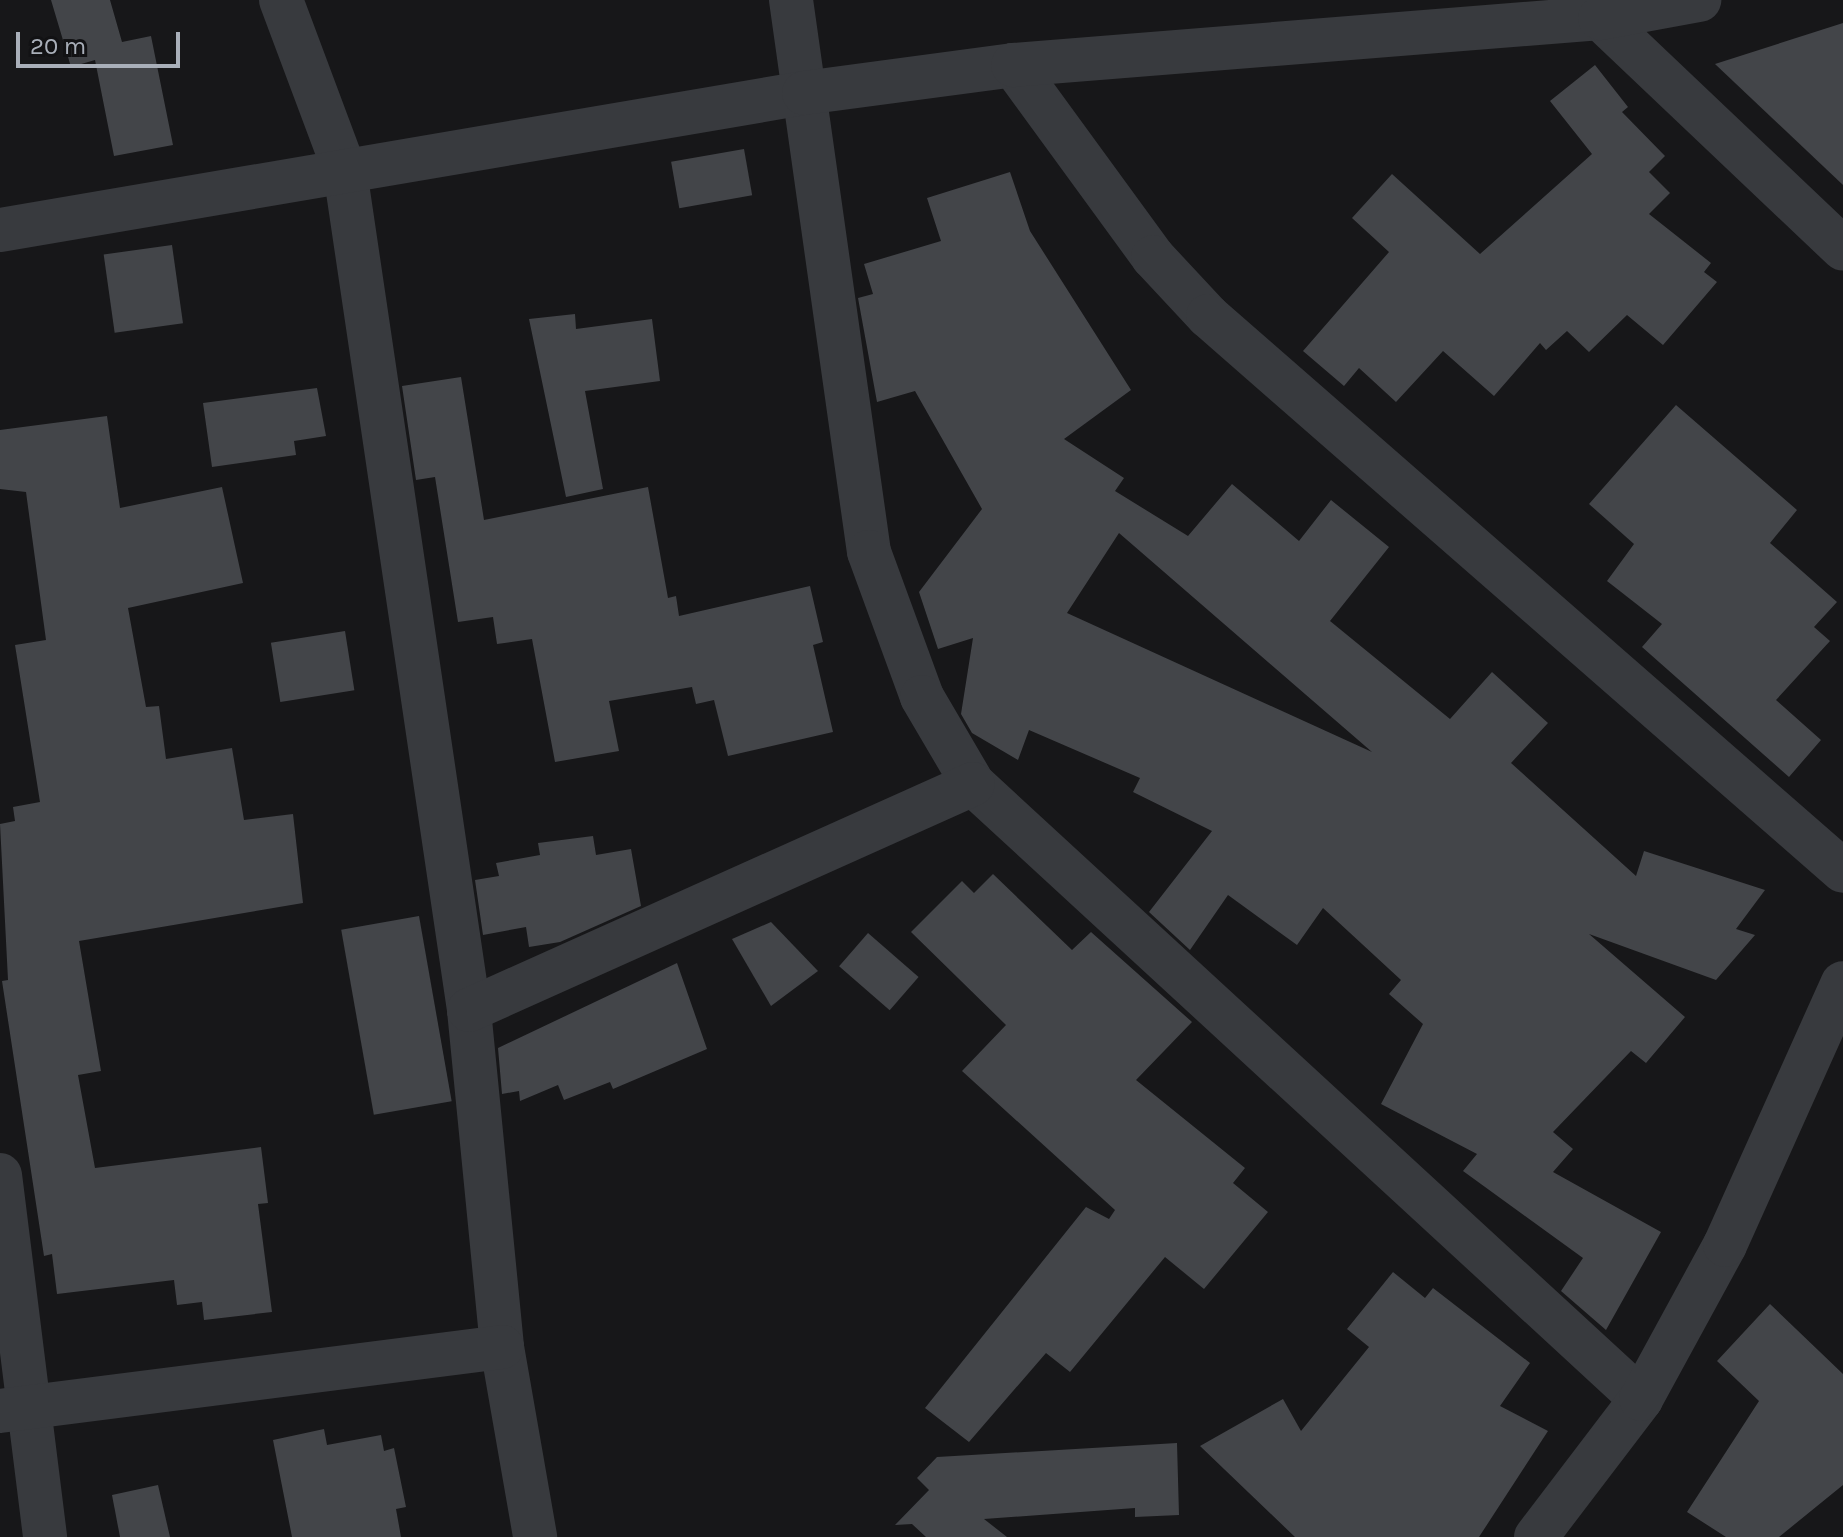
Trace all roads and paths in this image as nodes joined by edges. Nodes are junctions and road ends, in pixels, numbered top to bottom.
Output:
1 (281, 0) edge
2 (791, 0) edge
3 (1699, 0) edge
4 (1600, 18) junction
5 (1013, 65) junction
6 (804, 93) junction
7 (345, 171) junction
8 (0, 230) edge
9 (1843, 249) edge
10 (973, 784) junction
11 (1843, 871) edge
12 (1843, 983) edge
13 (469, 1010) junction
14 (0, 1175) edge
15 (502, 1347) junction
16 (1641, 1399) junction
17 (17, 1409) edge
18 (45, 1537) edge
19 (535, 1537) edge
20 (1536, 1537) edge

1 - 7 street
2 - 6 street
3 - 4 street
4 - 5 street
4 - 9 street
5 - 6 street
5 - 11 street
6 - 7 street
6 - 10 street
7 - 8 street
7 - 13 street
10 - 13 street
10 - 16 street
12 - 16 street
13 - 15 street
14 - 17 street
15 - 17 street
15 - 19 street
16 - 20 street
17 - 18 street

